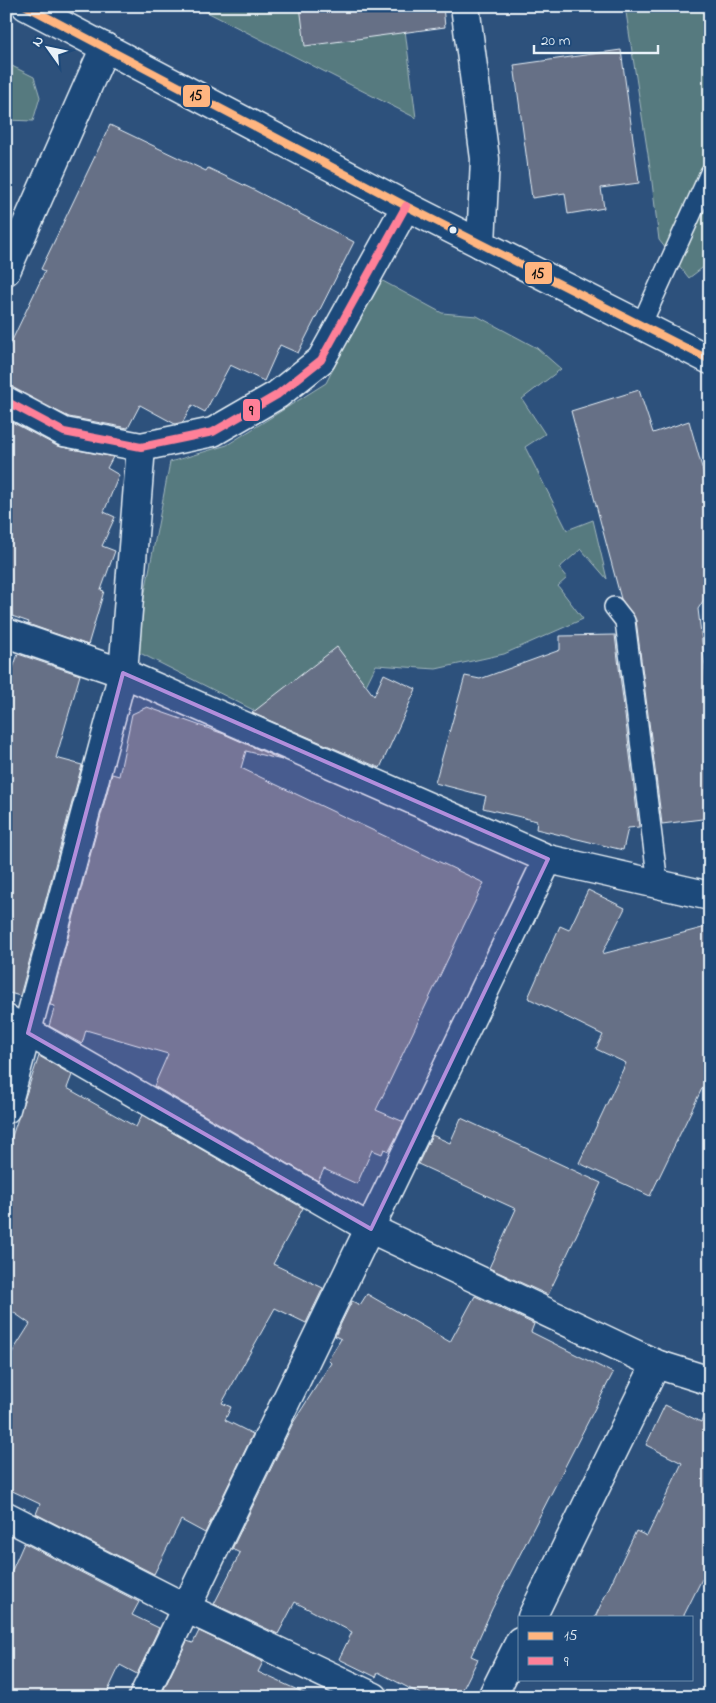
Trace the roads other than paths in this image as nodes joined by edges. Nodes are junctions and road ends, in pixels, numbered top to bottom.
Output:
1 (26, 6) edge
2 (465, 6) edge
3 (105, 47) junction
4 (710, 173) edge
5 (406, 206) junction
6 (481, 244) junction
7 (6, 271) edge
8 (641, 325) junction
9 (710, 360) edge
10 (6, 401) edge
11 (141, 447) junction
12 (614, 607) dead end
13 (6, 633) edge
14 (123, 673) junction
15 (548, 859) junction
16 (658, 884) junction
17 (710, 896) edge
18 (17, 1026) edge
19 (6, 1109) edge
20 (370, 1229) junction
21 (656, 1364) junction
22 (710, 1381) edge
23 (6, 1516) edge
24 (186, 1608) junction
25 (532, 1616) edge
26 (518, 1645) edge
27 (143, 1697) edge
28 (374, 1697) edge
29 (492, 1697) edge

1 - 3 street
2 - 6 street
3 - 5 street
3 - 7 street
4 - 8 lane
5 - 6 street
5 - 11 street
6 - 8 street
8 - 9 street
10 - 11 street
11 - 14 street
12 - 16 lane
13 - 14 street
14 - 15 street
14 - 18 street
15 - 16 street
15 - 20 street
16 - 17 street
18 - 19 street
18 - 20 street
20 - 21 street
20 - 24 street
21 - 22 street
21 - 25 street
23 - 24 street
24 - 27 street
24 - 28 street
26 - 29 street

